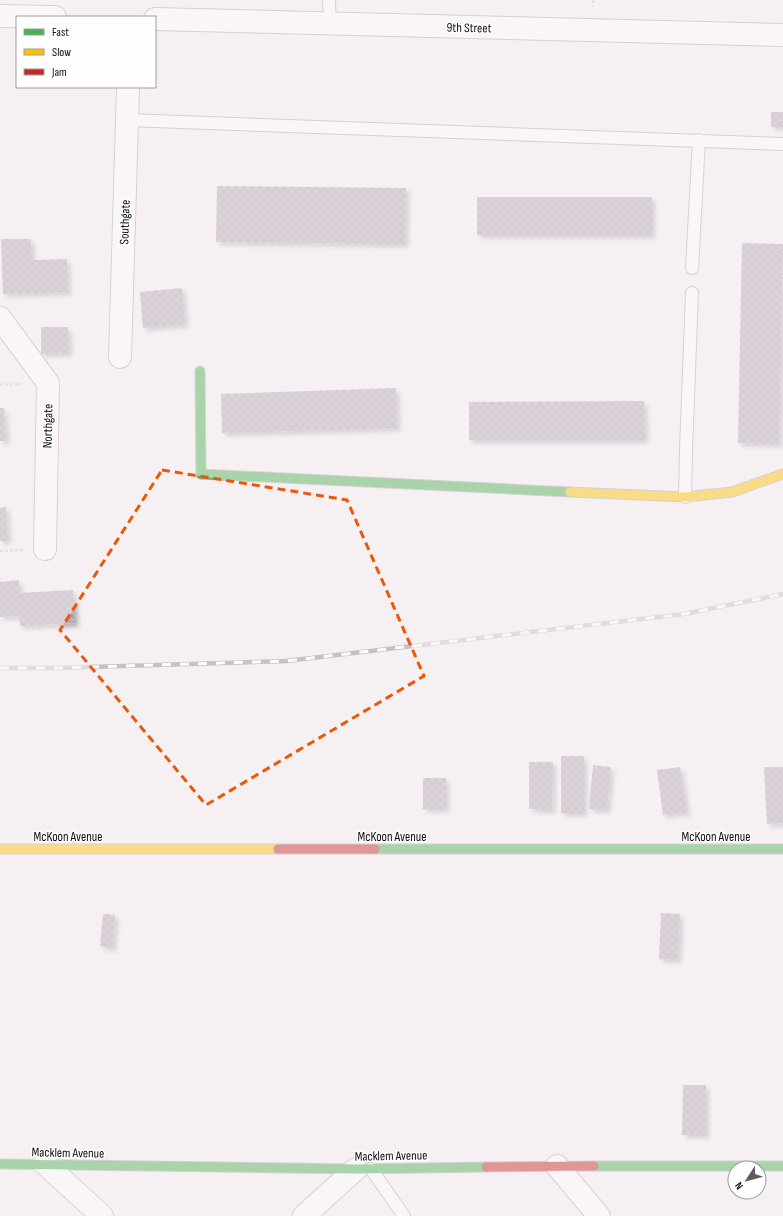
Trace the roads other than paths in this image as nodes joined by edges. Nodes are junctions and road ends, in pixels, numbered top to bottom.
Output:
1 (329, 0) edge
2 (0, 16) edge
3 (16, 16) edge
4 (156, 19) edge
5 (330, 24) junction
6 (783, 35) edge
7 (128, 88) edge
8 (127, 120) junction
9 (699, 140) junction
10 (783, 144) edge
11 (692, 268) dead end
12 (692, 293) dead end
13 (0, 318) edge
14 (120, 357) dead end
15 (200, 371) dead end
16 (783, 474) edge
17 (685, 497) junction
18 (45, 549) dead end
19 (0, 849) edge
20 (783, 849) edge
21 (0, 1164) edge
22 (45, 1164) junction
23 (557, 1166) junction
24 (783, 1166) edge
25 (363, 1169) junction
26 (102, 1216) edge
27 (304, 1216) edge
28 (404, 1216) edge
29 (599, 1216) edge

1 - 5 lane
2 - 3 street
4 - 5 street, 9th Street
5 - 6 street, 9th Street
7 - 8 street, Southgate
8 - 9 lane
8 - 14 street, Southgate
9 - 10 lane
9 - 11 lane
12 - 17 lane
13 - 18 street, Northgate
15 - 17 street
16 - 17 street
19 - 20 street, McKoon Avenue
21 - 22 street, Macklem Avenue
22 - 25 street, Macklem Avenue
22 - 26 street
23 - 24 street, Macklem Avenue
23 - 25 street, Macklem Avenue
23 - 29 street
25 - 27 street
25 - 28 lane

